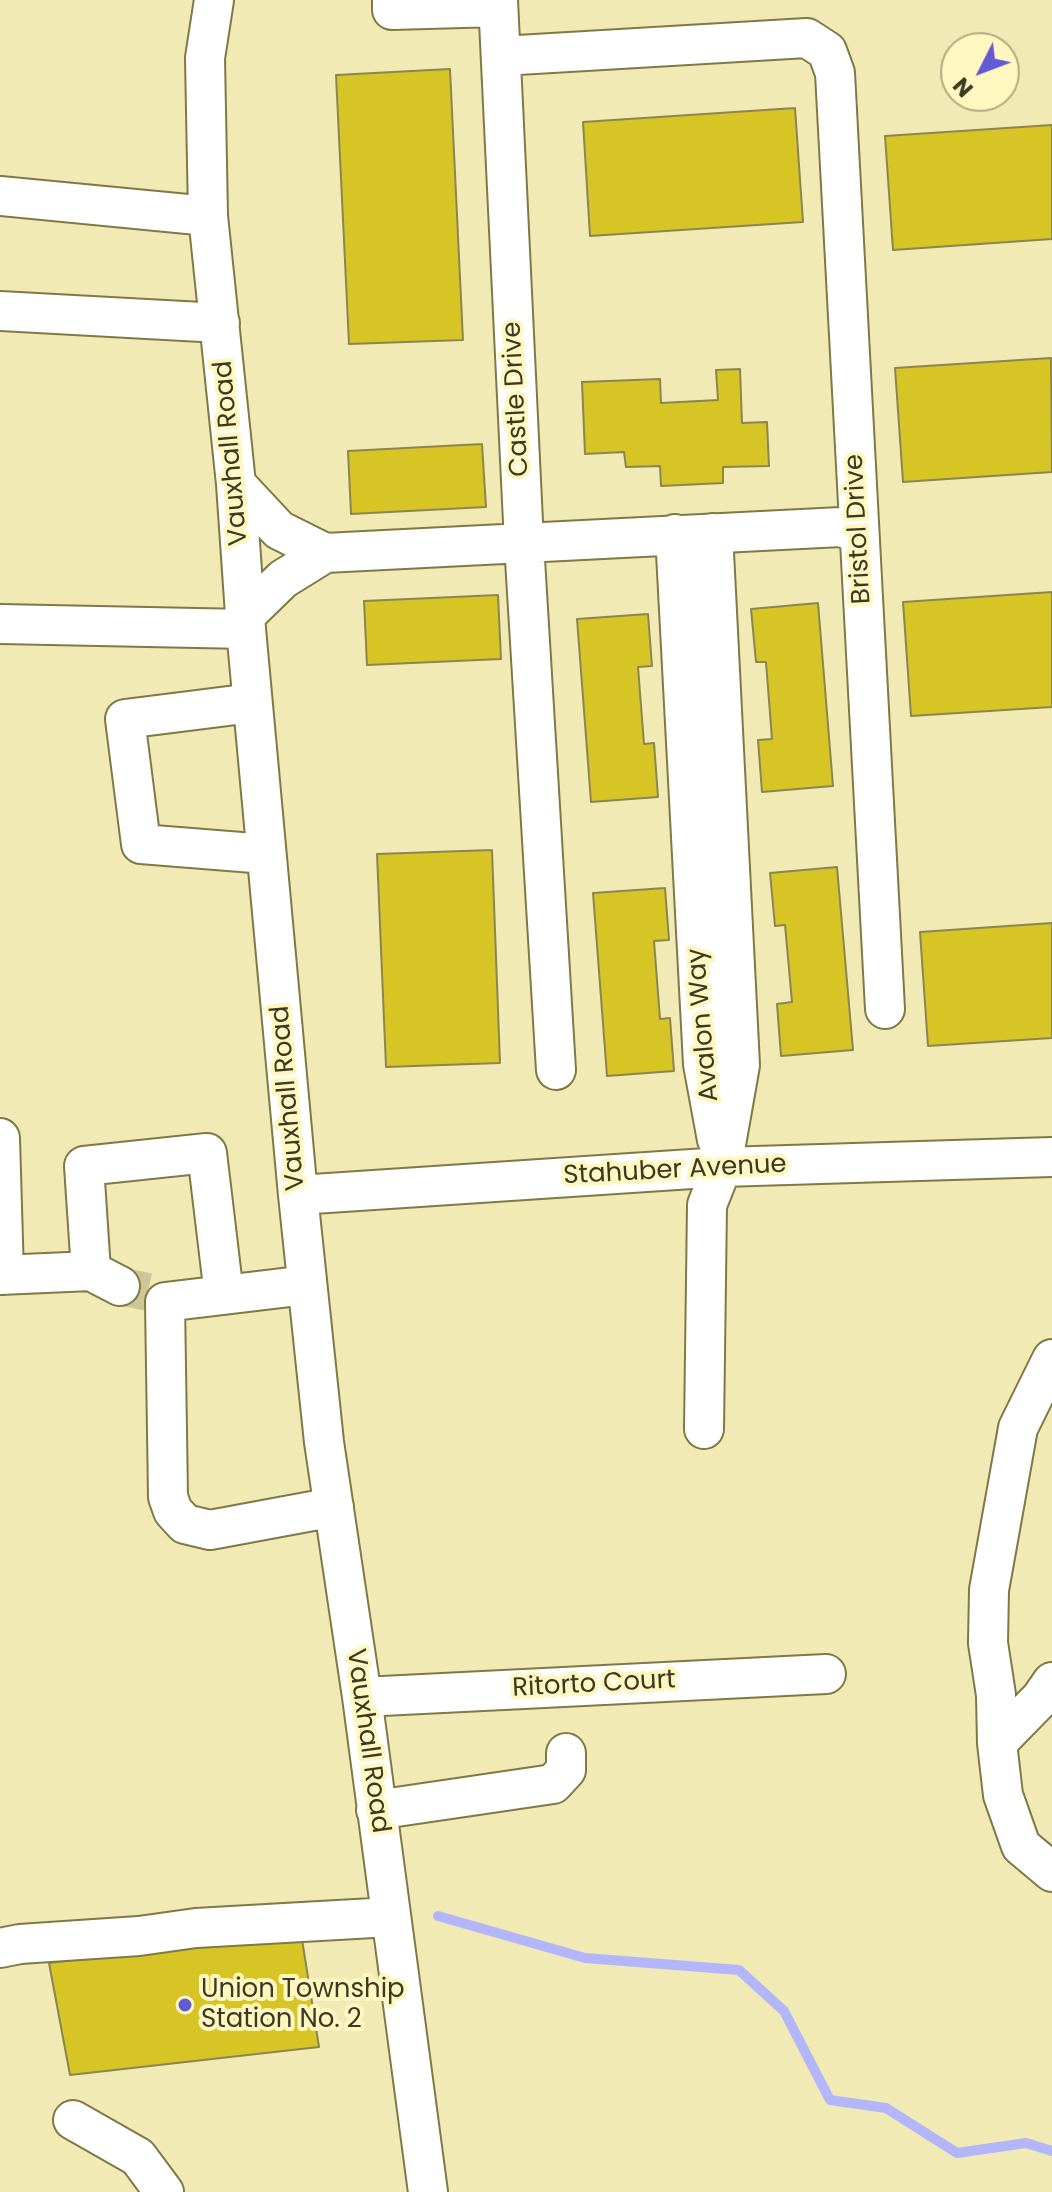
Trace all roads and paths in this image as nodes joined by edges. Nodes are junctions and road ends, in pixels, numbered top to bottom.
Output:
1 (214, 0) edge
2 (392, 0) edge
3 (498, 3) edge
4 (501, 56) junction
5 (0, 196) edge
6 (208, 216) junction
7 (0, 311) edge
8 (220, 323) junction
9 (236, 484) junction
10 (713, 533) junction
11 (675, 534) junction
12 (859, 534) junction
13 (524, 543) junction
14 (325, 553) junction
15 (245, 623) junction
16 (0, 624) edge
17 (252, 703) junction
18 (266, 854) junction
19 (885, 1009) dead end
20 (556, 1070) dead end
21 (0, 1138) edge
22 (1052, 1157) edge
23 (722, 1167) junction
24 (298, 1195) junction
25 (2, 1275) edge
26 (307, 1285) junction
27 (131, 1288) junction
28 (224, 1295) junction
29 (1052, 1359) edge
30 (704, 1429) dead end
31 (334, 1507) junction
32 (826, 1674) dead end
33 (1052, 1682) edge
34 (362, 1697) junction
35 (997, 1743) junction
36 (566, 1753) dead end
37 (376, 1810) junction
38 (1052, 1872) edge
39 (391, 1917) junction
40 (0, 1948) edge
41 (73, 2120) dead end
42 (164, 2192) edge
43 (428, 2192) edge

1 - 6 street, Vauxhall Road
2 - 3 street
3 - 4 street, Castle Drive
4 - 12 street, Bristol Drive
4 - 13 street, Castle Drive
5 - 6 street
6 - 8 street, Vauxhall Road
7 - 8 street
8 - 9 street, Vauxhall Road
9 - 14 street
9 - 15 street, Vauxhall Road
10 - 11 street
10 - 12 street
10 - 23 street, Avalon Way
11 - 13 street
11 - 23 street, Avalon Way
12 - 19 street, Bristol Drive
13 - 14 street
13 - 20 street, Castle Drive
14 - 15 street
15 - 16 street
15 - 17 street, Vauxhall Road
17 - 18 street, Vauxhall Road
17 - 18 street
18 - 24 street, Vauxhall Road
21 - 25 street
22 - 23 street, Stahuber Avenue
23 - 24 street, Stahuber Avenue
23 - 30 street
24 - 26 street, Vauxhall Road
25 - 27 street
26 - 28 street
26 - 31 street, Vauxhall Road
27 - 28 street
27 - 28 street
27 - 31 street
29 - 35 street
31 - 34 street, Vauxhall Road
32 - 34 street, Ritorto Court
33 - 35 street
34 - 37 street, Vauxhall Road
35 - 38 street
36 - 37 street
37 - 39 street, Vauxhall Road
39 - 40 street
39 - 43 street, Vauxhall Road
41 - 42 street

